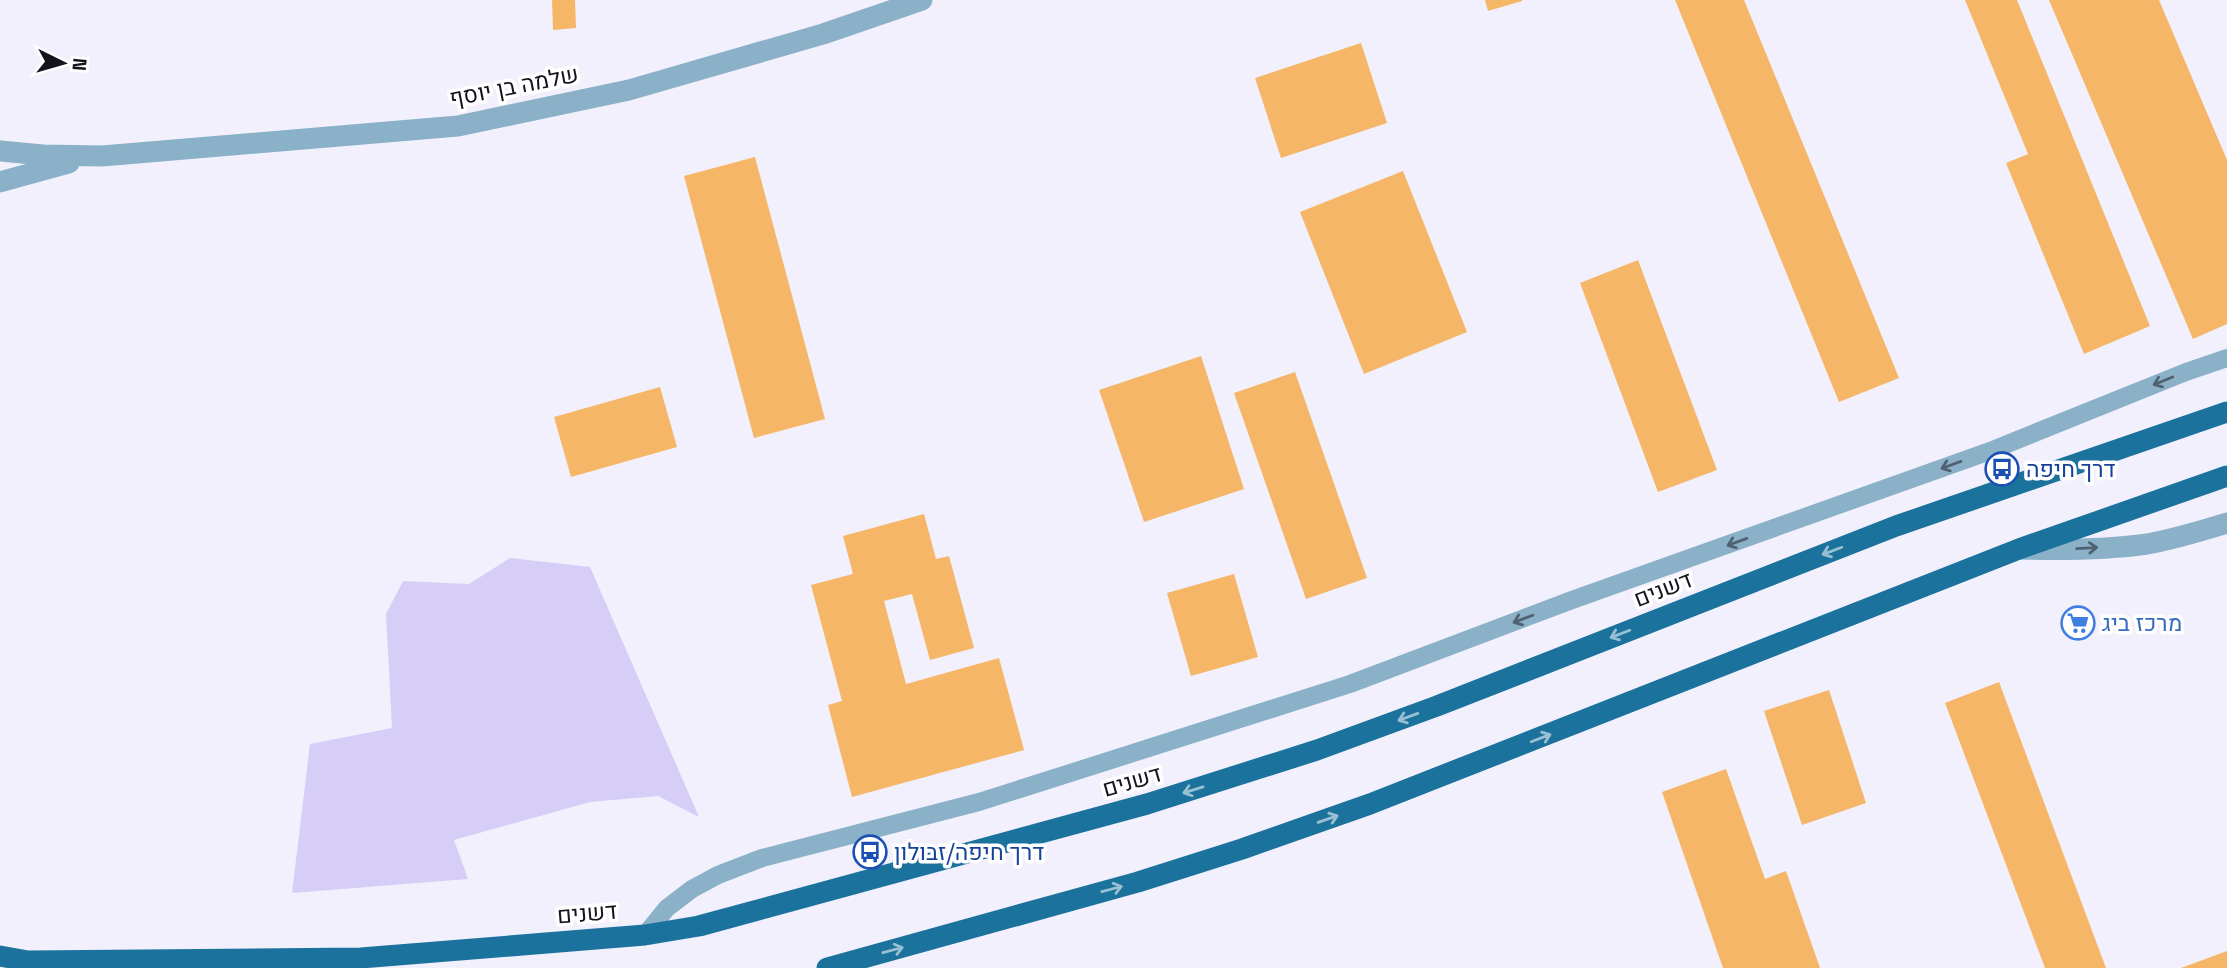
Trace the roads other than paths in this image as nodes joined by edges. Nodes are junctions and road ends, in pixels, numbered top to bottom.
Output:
1 (922, 0) edge
2 (0, 151) edge
3 (102, 156) junction
4 (0, 182) edge
5 (2227, 358) edge
6 (2227, 412) edge
7 (2227, 476) edge
8 (2227, 523) edge
9 (2019, 549) junction
10 (645, 935) junction
11 (0, 956) edge
12 (827, 968) edge

1 - 3 street, שלמה בן יוסף
2 - 3 street, שלמה בן יוסף
3 - 4 street, שלמה בן יוסף
5 -> 10 lane
6 -> 10 main road, דשנים
7 - 9 main road
9 -> 8 street
12 -> 9 main road
10 - 11 main road, דשנים

